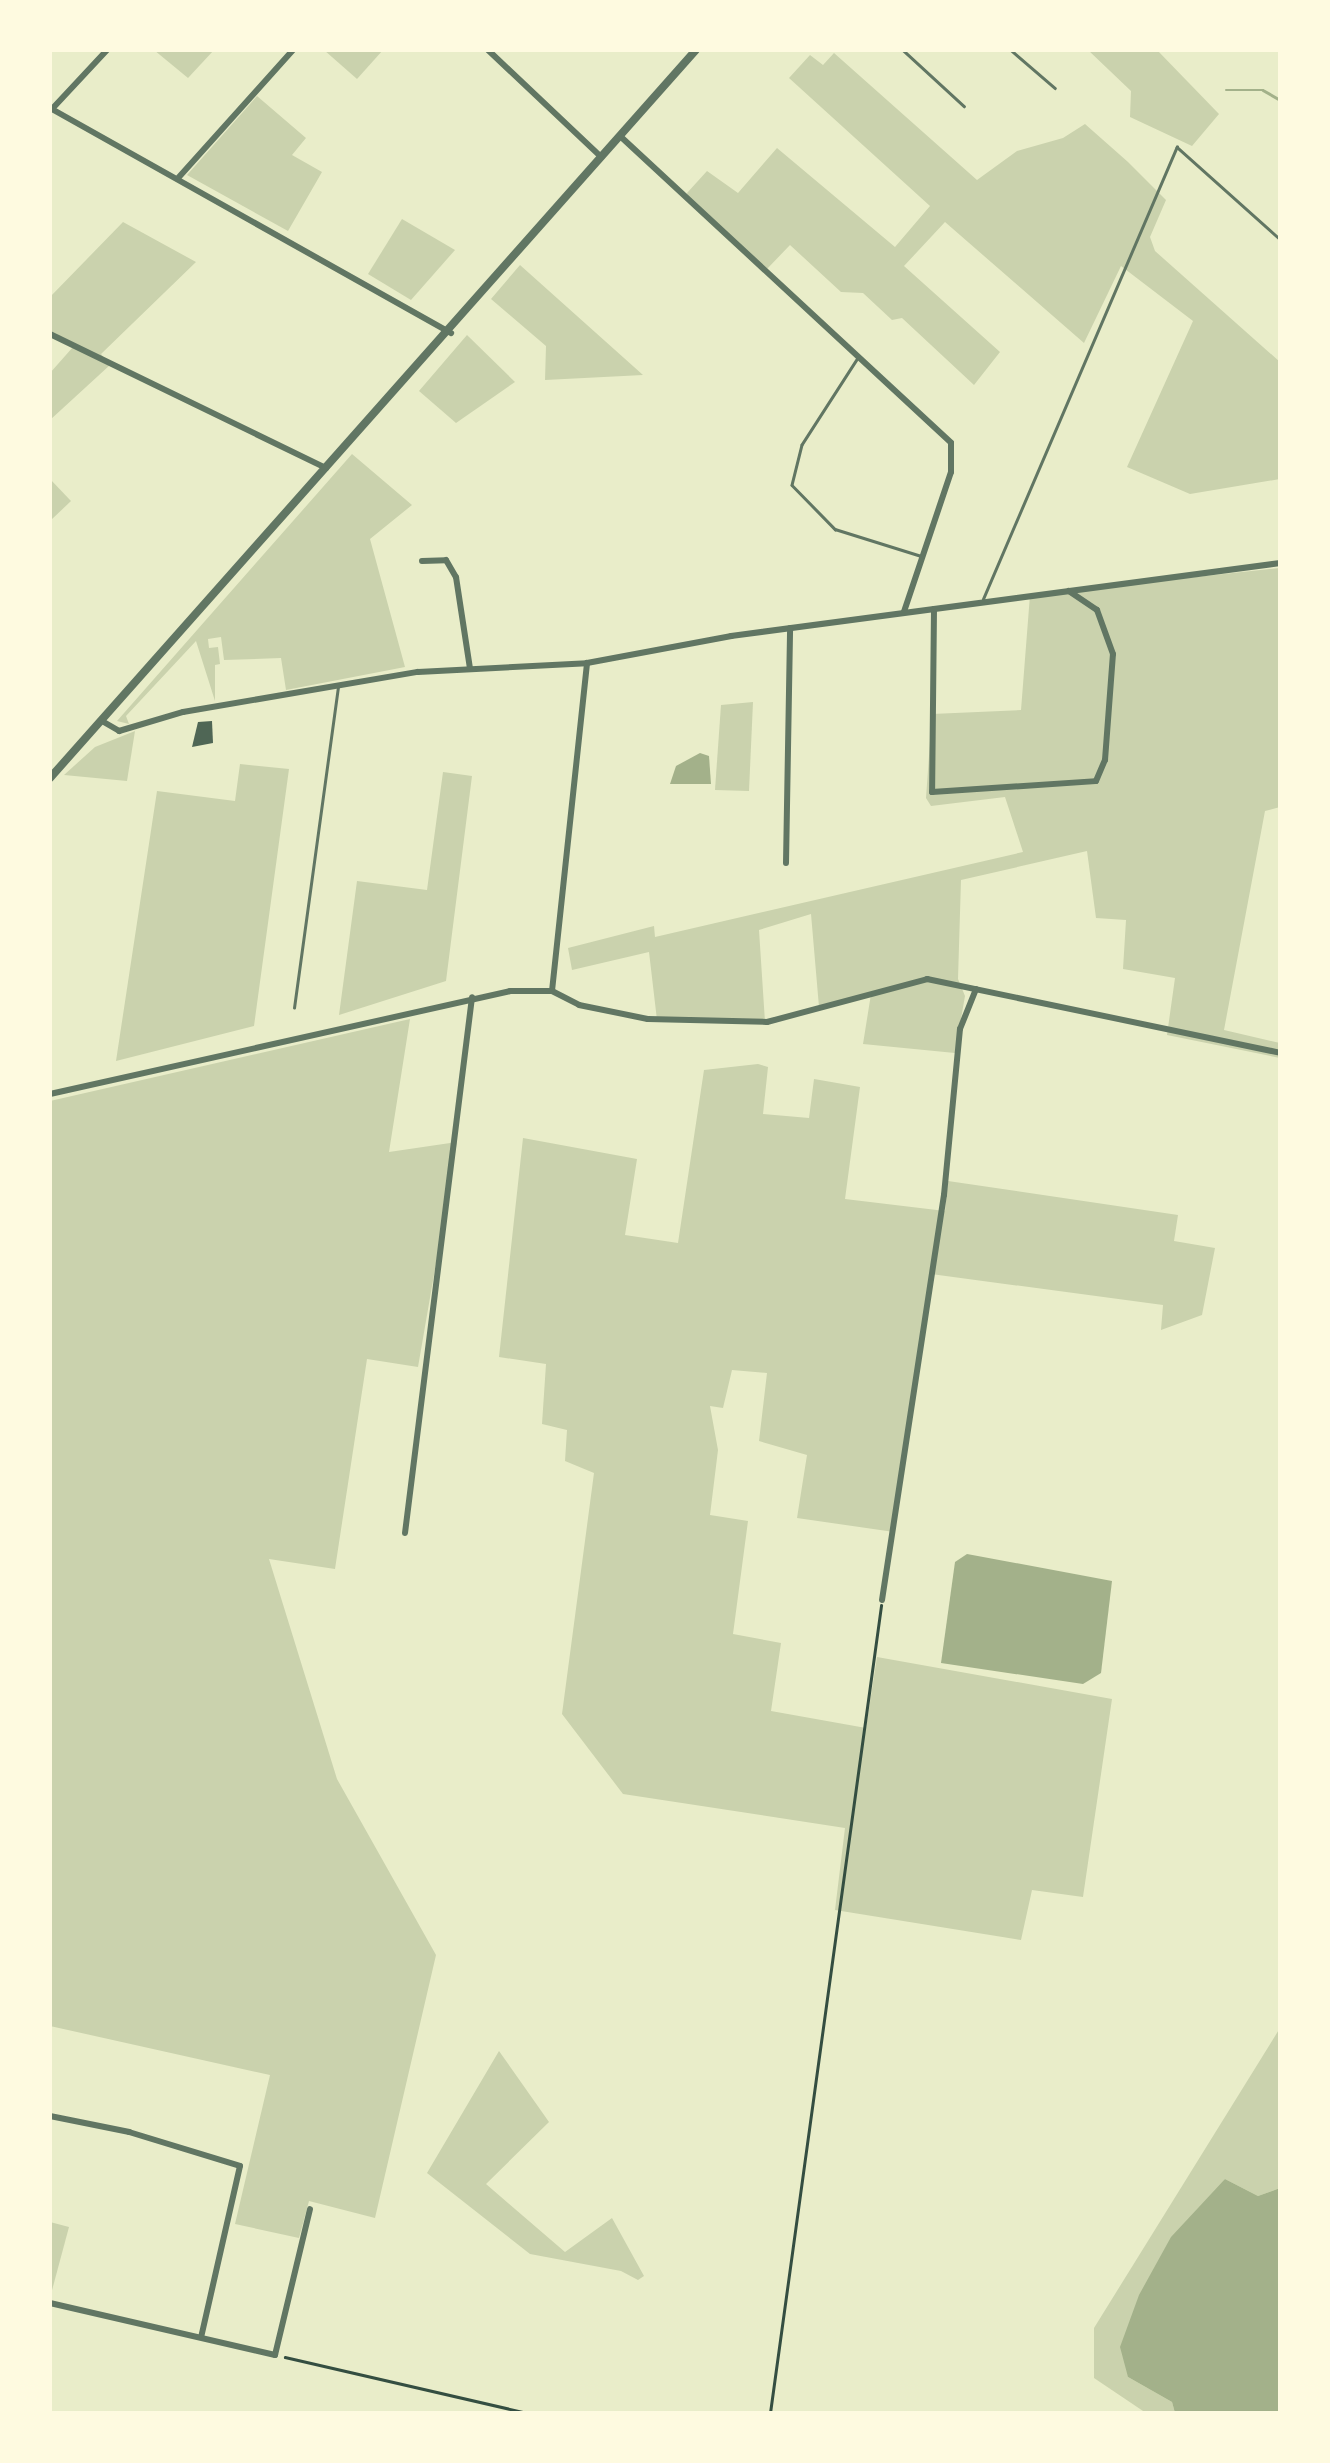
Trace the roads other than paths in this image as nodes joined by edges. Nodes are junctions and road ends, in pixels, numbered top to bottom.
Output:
1 (107, 50) edge
2 (293, 50) edge
3 (488, 50) edge
4 (696, 50) edge
5 (903, 50) edge
6 (1011, 50) edge
7 (1055, 88) dead end
8 (964, 106) dead end
9 (51, 109) edge
10 (620, 136) junction
11 (602, 158) junction
12 (179, 177) junction
13 (1280, 239) edge
14 (450, 333) junction
15 (50, 334) edge
16 (859, 356) junction
17 (327, 469) junction
18 (923, 556) junction
19 (422, 561) dead end
20 (1280, 563) edge
21 (1068, 590) junction
22 (982, 600) junction
23 (934, 609) junction
24 (904, 613) junction
25 (790, 628) junction
26 (587, 662) junction
27 (470, 668) junction
28 (338, 685) junction
29 (102, 722) junction
30 (50, 778) edge
31 (786, 862) dead end
32 (976, 989) junction
33 (552, 992) junction
34 (472, 997) junction
35 (294, 1008) dead end
36 (1280, 1053) edge
37 (50, 1094) edge
38 (405, 1533) dead end
39 (882, 1600) road end
40 (50, 2116) edge
41 (310, 2210) dead end
42 (50, 2303) edge
43 (201, 2337) junction

1 - 9 street
2 - 12 street
3 - 11 street
4 - 10 street
5 - 8 lane
6 - 7 lane
9 - 12 street
10 - 11 street
10 - 16 street
11 - 14 street
12 - 14 street
13 - 22 lane
14 - 17 street
15 - 17 street
16 - 18 street
16 - 18 lane
17 - 29 street
18 - 24 street
19 - 27 street
20 - 21 street
21 - 22 street
21 - 23 street
22 - 23 street
23 - 24 street
24 - 25 street
25 - 26 street
25 - 31 street
26 - 27 street
26 - 33 street
27 - 28 street
28 - 29 street
28 - 35 lane
29 - 30 street
32 - 33 street
32 - 36 street
32 - 39 street
33 - 34 street
34 - 37 street
34 - 38 street
40 - 43 street
41 - 43 street
42 - 43 street

